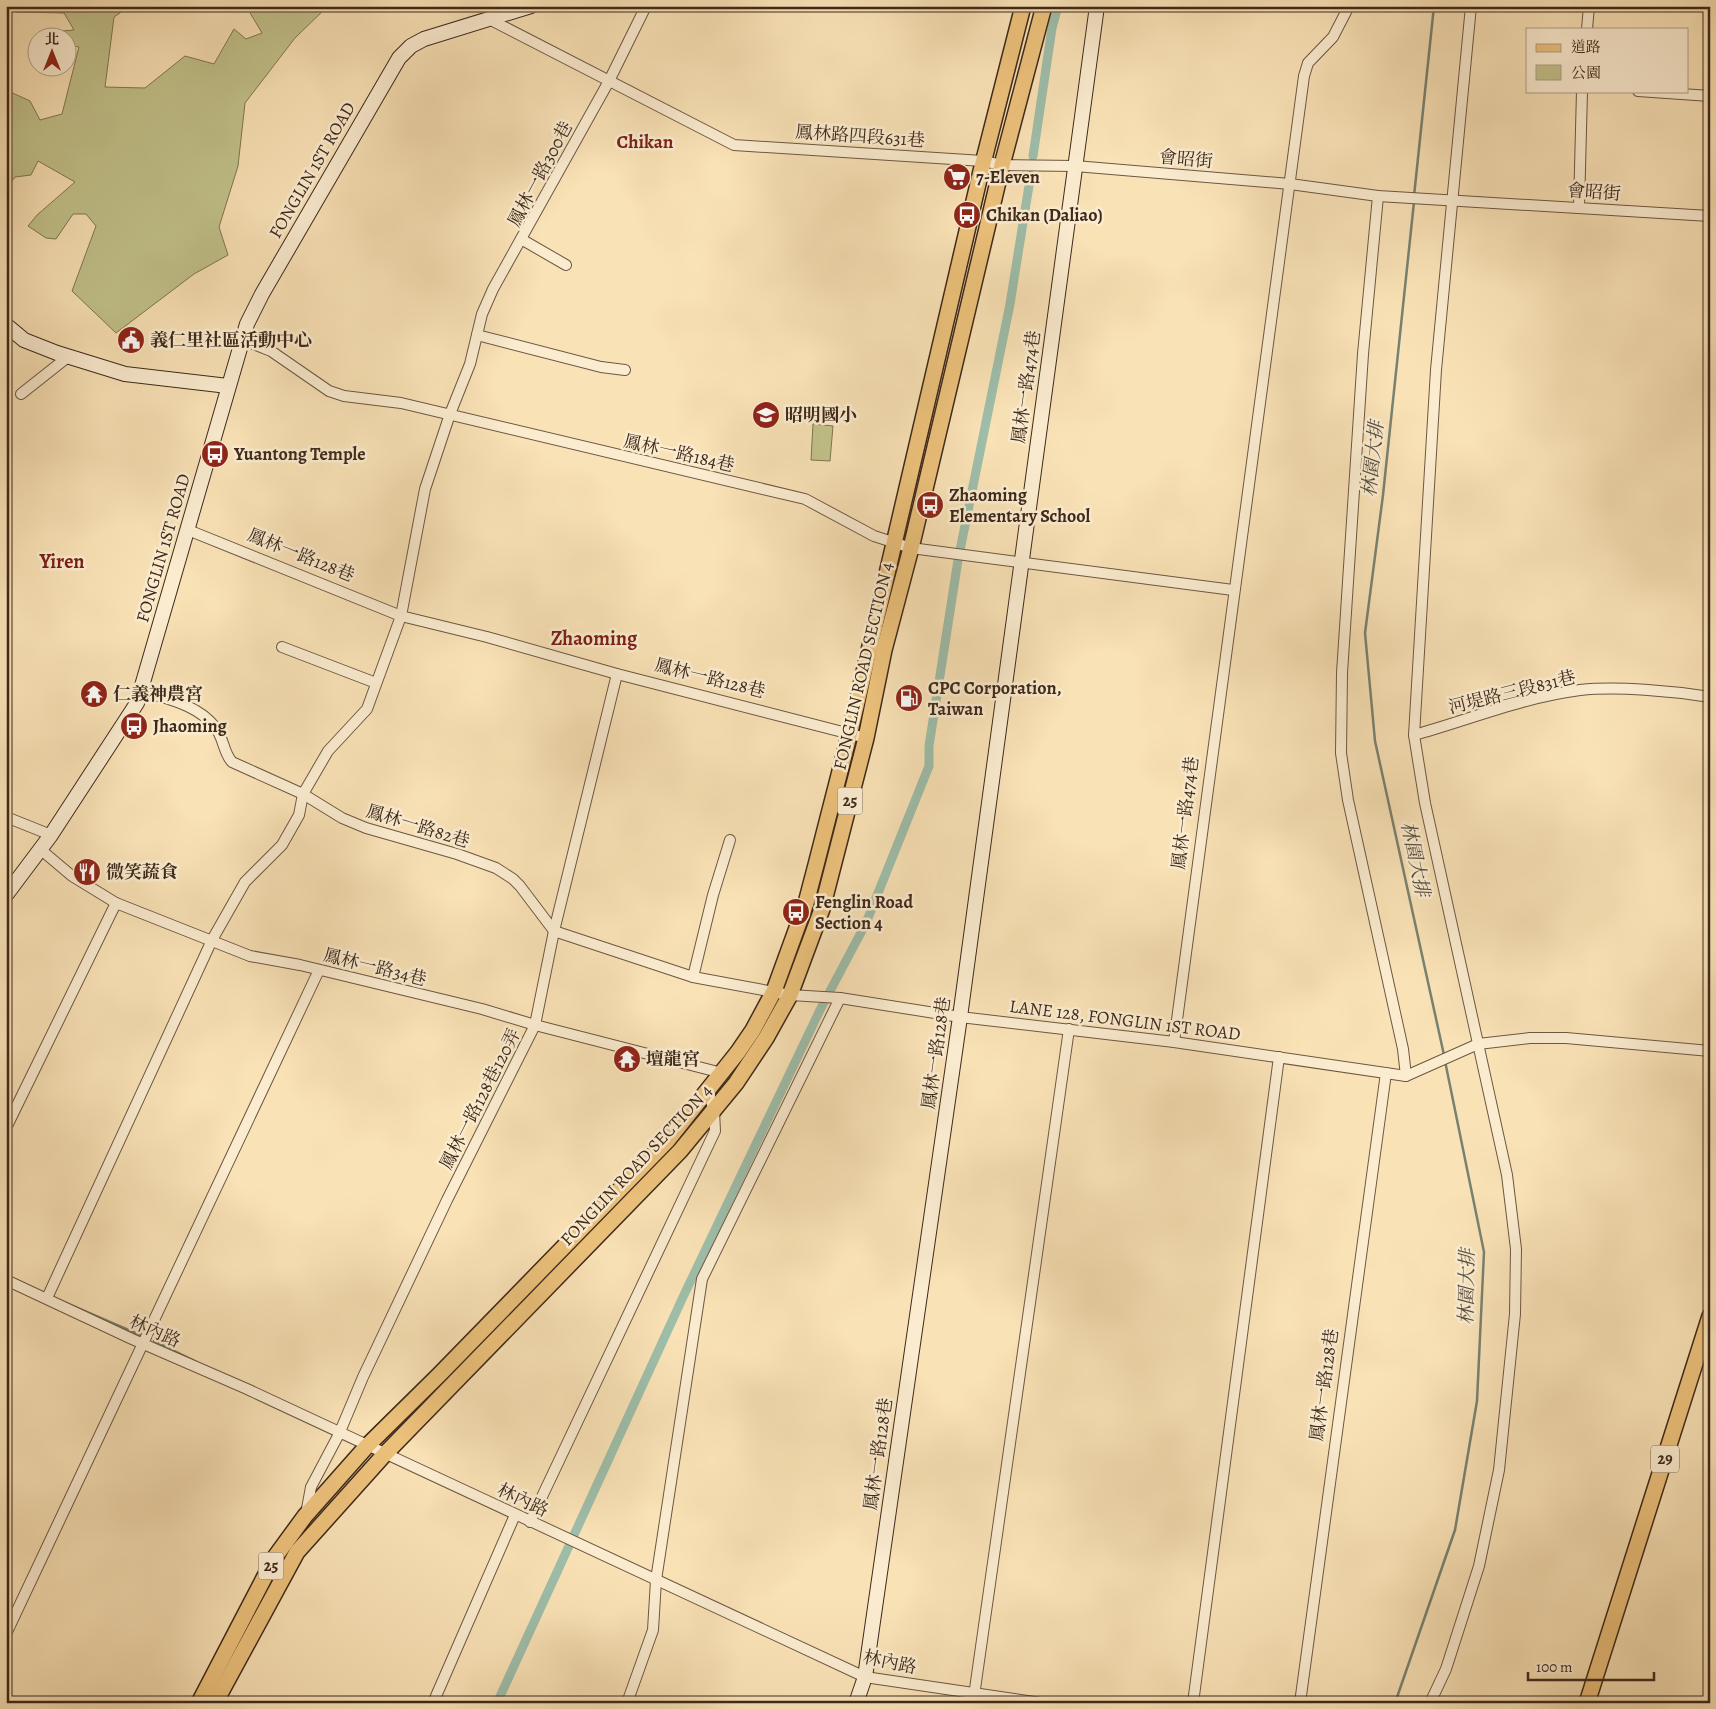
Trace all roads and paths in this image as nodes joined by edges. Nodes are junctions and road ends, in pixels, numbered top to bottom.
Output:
1 (531, 6) edge
2 (646, 6) edge
3 (1024, 6) edge
4 (1044, 6) edge
5 (1097, 6) edge
6 (1349, 6) edge
7 (1471, 6) edge
8 (1589, 6) edge
9 (489, 19) junction
10 (1587, 28) edge
11 (610, 80) junction
12 (1582, 92) edge
13 (1652, 92) edge
14 (1710, 96) edge
15 (983, 161) junction
16 (1002, 165) junction
17 (1075, 166) junction
18 (1290, 184) junction
19 (1382, 196) junction
20 (1449, 202) junction
21 (1579, 207) junction
22 (1710, 216) edge
23 (521, 239) junction
24 (566, 265) dead end
25 (6, 325) edge
26 (476, 335) junction
27 (240, 339) junction
28 (69, 356) junction
29 (625, 370) dead end
30 (228, 386) junction
31 (21, 394) dead end
32 (450, 414) junction
33 (188, 530) junction
34 (894, 543) junction
35 (911, 548) junction
36 (1021, 561) junction
37 (1233, 590) junction
38 (401, 616) junction
39 (282, 647) dead end
40 (617, 674) junction
41 (376, 682) junction
42 (142, 691) junction
43 (1710, 698) edge
44 (850, 732) junction
45 (1414, 735) junction
46 (866, 738) junction
47 (303, 794) junction
48 (6, 817) edge
49 (51, 835) junction
50 (730, 840) dead end
51 (40, 849) junction
52 (6, 895) edge
53 (116, 903) junction
54 (554, 931) junction
55 (212, 940) junction
56 (319, 970) junction
57 (693, 977) junction
58 (774, 991) junction
59 (790, 995) junction
60 (836, 998) junction
61 (960, 1017) junction
62 (535, 1025) junction
63 (1068, 1029) junction
64 (1174, 1042) junction
65 (1474, 1046) junction
66 (1710, 1051) edge
67 (1279, 1057) junction
68 (1386, 1073) junction
69 (722, 1074) junction
70 (1409, 1075) junction
71 (708, 1091) junction
72 (714, 1111) junction
73 (6, 1128) edge
74 (6, 1280) edge
75 (47, 1298) junction
76 (1710, 1316) edge
77 (144, 1344) junction
78 (339, 1434) junction
79 (367, 1446) junction
80 (384, 1455) junction
81 (515, 1515) junction
82 (305, 1516) junction
83 (530, 1522) junction
84 (656, 1580) junction
85 (6, 1634) edge
86 (865, 1677) junction
87 (974, 1698) edge
88 (199, 1703) edge
89 (214, 1703) edge
90 (433, 1703) edge
91 (627, 1703) edge
92 (856, 1703) edge
93 (1041, 1703) edge
94 (1194, 1703) edge
95 (1300, 1703) edge
96 (1430, 1703) edge
97 (1587, 1703) edge

1 - 9 street, FONGLIN 1ST ROAD
2 - 11 street, 鳳林一路300巷
3 - 15 main road, FONGLIN ROAD SECTION 4 / 25
4 - 16 main road, FONGLIN ROAD SECTION 4 / 25
5 - 17 street, 鳳林一路474巷
6 - 18 street, 鳳林一路474巷
7 - 20 street
8 - 10 street
9 - 11 street
9 - 27 street, FONGLIN 1ST ROAD
11 - 15 street, 鳳林路四段631巷
11 - 23 street, 鳳林一路300巷
12 - 21 street
13 - 14 street
15 - 16 street, 會昭街
15 - 34 main road, FONGLIN ROAD SECTION 4 / 25
16 - 17 street, 會昭街
16 - 35 main road, FONGLIN ROAD SECTION 4 / 25
17 - 18 street, 會昭街
17 - 36 street, 鳳林一路474巷
18 - 19 street, 會昭街
18 - 37 street, 鳳林一路474巷
19 - 20 street, 會昭街
19 - 70 street
20 - 21 street, 會昭街
20 - 45 street
21 - 22 street, 會昭街
23 - 24 street, 鳳林一路300巷
23 - 26 street
25 - 28 street
26 - 29 street
26 - 32 street
27 - 30 street, FONGLIN 1ST ROAD
27 - 32 street, 鳳林一路184巷
28 - 30 street
28 - 31 street
30 - 33 street, FONGLIN 1ST ROAD
32 - 34 street, 鳳林一路184巷
32 - 38 street
33 - 38 street, 鳳林一路128巷
33 - 42 street, FONGLIN 1ST ROAD
34 - 35 street
34 - 44 main road, FONGLIN ROAD SECTION 4 / 25
35 - 36 street
35 - 46 main road, FONGLIN ROAD SECTION 4 / 25
36 - 37 street
36 - 61 street, 鳳林一路128巷
37 - 64 street, 鳳林一路474巷
38 - 40 street, 鳳林一路128巷
38 - 41 street
39 - 41 street
40 - 44 street, 鳳林一路128巷
40 - 54 street, 鳳林一路128巷120弄
41 - 47 street
42 - 47 street, 鳳林一路82巷
42 - 49 street, FONGLIN 1ST ROAD
43 - 45 street, 河堤路三段831巷
44 - 46 street, 鳳林一路128巷
44 - 58 main road, FONGLIN ROAD SECTION 4 / 25
45 - 65 street
46 - 59 main road, FONGLIN ROAD SECTION 4 / 25
47 - 54 street, 鳳林一路82巷
47 - 55 street
48 - 49 street
49 - 51 street, FONGLIN 1ST ROAD
50 - 57 street
51 - 52 street, FONGLIN 1ST ROAD
51 - 53 street, 鳳林一路34巷
53 - 55 street, 鳳林一路34巷
53 - 73 street
54 - 57 street
54 - 62 street, 鳳林一路128巷120弄
55 - 56 street, 鳳林一路34巷
55 - 75 street
56 - 62 street, 鳳林一路34巷
56 - 77 street
57 - 58 street
58 - 59 street
58 - 69 main road, FONGLIN ROAD SECTION 4 / 25
59 - 60 street, LANE 128, FONGLIN 1ST ROAD
59 - 72 main road, FONGLIN ROAD SECTION 4 / 25
60 - 61 street, LANE 128, FONGLIN 1ST ROAD
60 - 84 street
61 - 63 street, LANE 128, FONGLIN 1ST ROAD
61 - 86 street, 鳳林一路128巷
62 - 69 street, 鳳林一路34巷
62 - 78 street, 鳳林一路128巷120弄
63 - 64 street, LANE 128, FONGLIN 1ST ROAD
63 - 87 street
64 - 67 street, LANE 128, FONGLIN 1ST ROAD
65 - 66 street
65 - 70 street
65 - 96 street
67 - 68 street, LANE 128, FONGLIN 1ST ROAD
67 - 94 street
68 - 70 street, LANE 128, FONGLIN 1ST ROAD
68 - 95 street, 鳳林一路128巷
69 - 71 main road, FONGLIN ROAD SECTION 4 / 25
71 - 72 street
71 - 79 main road, FONGLIN ROAD SECTION 4 / 25
72 - 80 main road, FONGLIN ROAD SECTION 4 / 25
72 - 83 street
74 - 75 street, 林內路
75 - 77 street, 林內路
76 - 97 main road, 29
77 - 78 street, 林內路
77 - 85 street
78 - 79 street, 林內路
78 - 82 street, 鳳林一路128巷120弄
79 - 80 street, 林內路
79 - 82 main road, 25
80 - 81 street, 林內路
80 - 89 main road, 25
81 - 83 street, 林內路
81 - 90 street
82 - 88 main road, 25
83 - 84 street, 林內路
84 - 86 street, 林內路
84 - 91 street
86 - 87 street, 林內路
86 - 92 street, 鳳林一路128巷
87 - 93 street, 林內路

